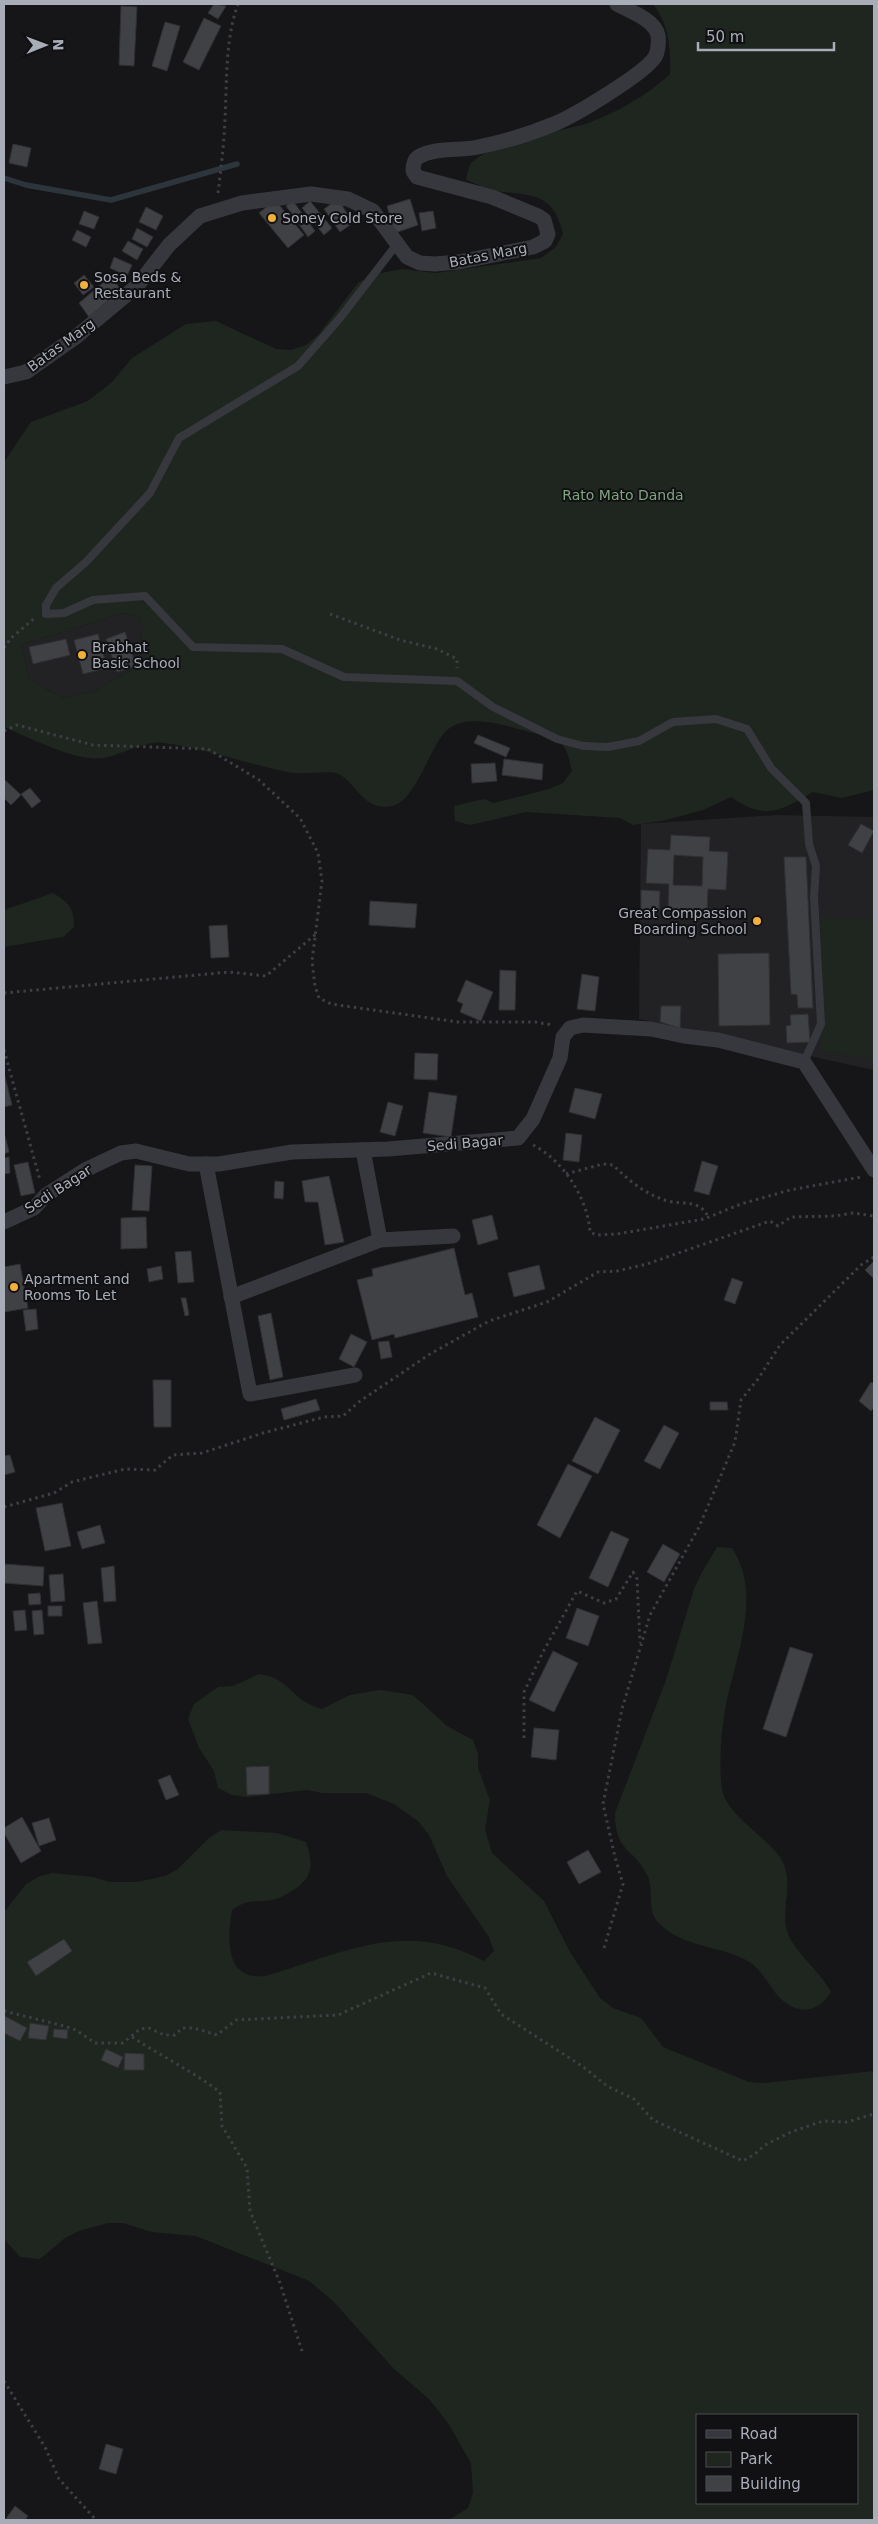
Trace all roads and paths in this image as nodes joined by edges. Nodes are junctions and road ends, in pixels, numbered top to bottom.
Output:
1 (238, 4) edge
2 (617, 4) edge
3 (217, 211) junction
4 (398, 244) junction
5 (4, 377) edge
6 (46, 614) junction
7 (330, 614) dead end
8 (4, 648) edge
9 (457, 681) junction
10 (4, 732) edge
11 (317, 934) junction
12 (4, 993) edge
13 (570, 1028) junction
14 (4, 1050) edge
15 (804, 1062) junction
16 (518, 1138) junction
17 (363, 1150) junction
18 (206, 1164) junction
19 (870, 1173) edge
20 (566, 1174) junction
21 (46, 1195) junction
22 (874, 1216) edge
23 (708, 1218) junction
24 (4, 1222) edge
25 (453, 1236) dead end
26 (380, 1240) junction
27 (874, 1257) edge
28 (231, 1297) junction
29 (355, 1375) dead end
30 (4, 1507) edge
31 (640, 1646) junction
32 (524, 1738) dead end
33 (604, 1948) dead end
34 (4, 2012) edge
35 (132, 2036) junction
36 (874, 2114) edge
37 (303, 2354) dead end
38 (4, 2380) edge
39 (96, 2520) edge

1 - 3 path
2 - 4 street, Batas Marg
3 - 4 street, Batas Marg
3 - 5 street, Batas Marg
4 - 6 lane
6 - 8 path
6 - 9 lane
7 - 9 path
9 - 15 lane
10 - 11 path
11 - 12 path
11 - 13 path
13 - 15 street
13 - 16 street, Sedi Bagar
14 - 21 path
15 - 19 street
16 - 17 street, Sedi Bagar
16 - 20 path
17 - 18 street, Sedi Bagar
17 - 26 street
18 - 21 street, Sedi Bagar
18 - 28 street
19 - 23 path
20 - 23 path
20 - 23 path
21 - 24 street, Sedi Bagar
22 - 30 path
25 - 26 street
26 - 28 street
27 - 31 path
28 - 29 street
31 - 32 path
31 - 33 path
34 - 35 path
35 - 36 path
35 - 37 path
38 - 39 path

